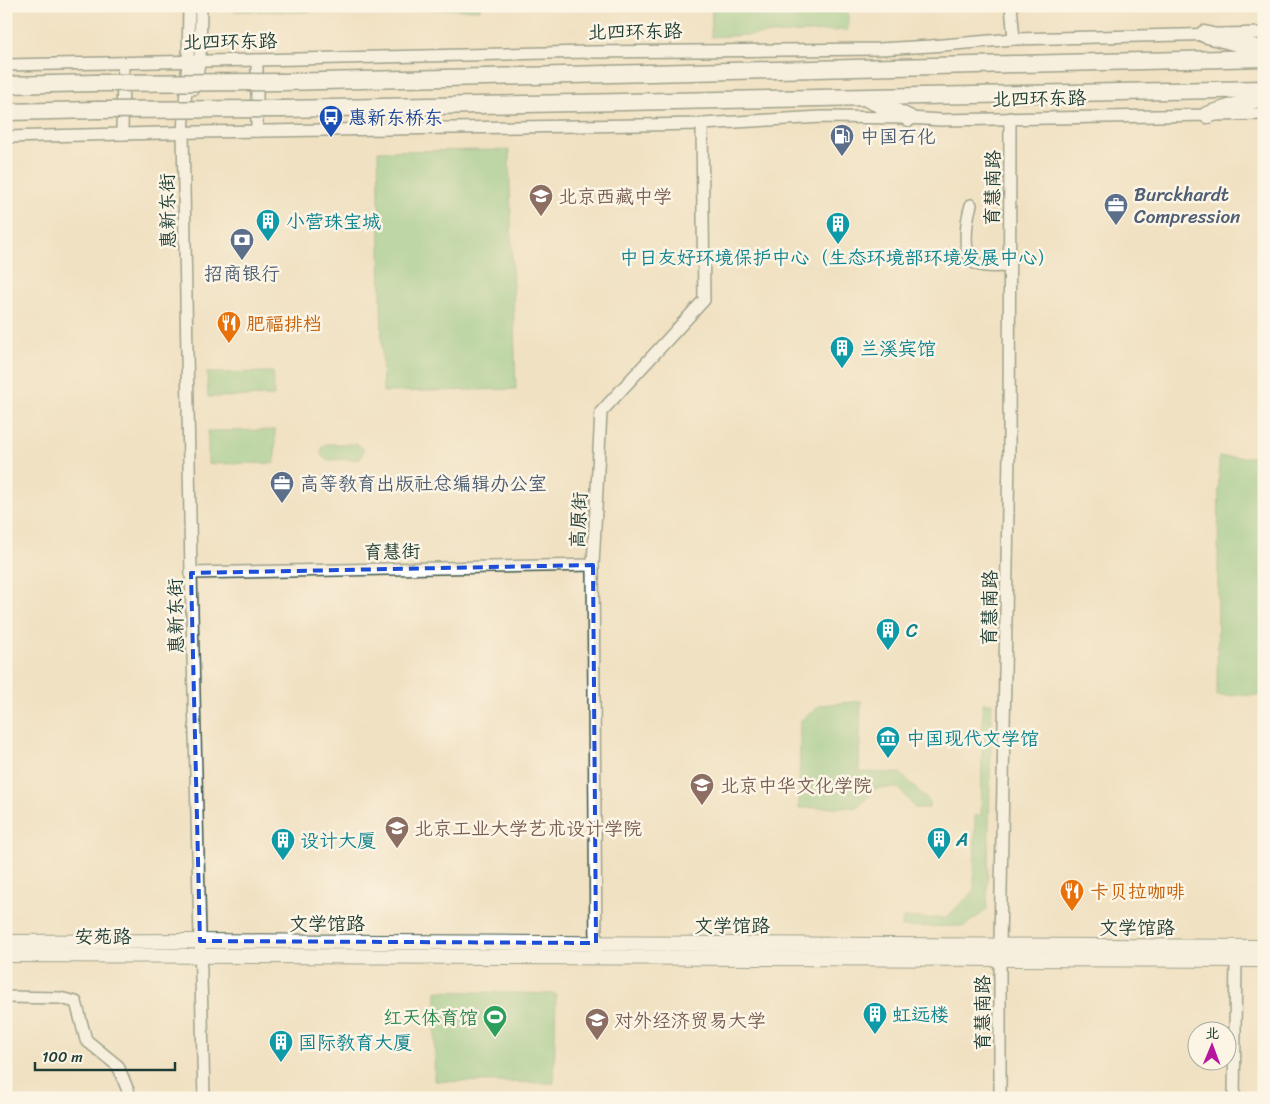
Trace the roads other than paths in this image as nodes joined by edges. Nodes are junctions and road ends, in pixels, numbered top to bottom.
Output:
1 (189, 6) edge
2 (200, 6) edge
3 (1011, 6) edge
4 (1264, 33) edge
5 (1204, 34) junction
6 (1014, 39) junction
7 (1264, 50) edge
8 (1264, 58) edge
9 (257, 60) junction
10 (200, 61) junction
11 (188, 62) junction
12 (123, 63) junction
13 (6, 65) edge
14 (6, 85) edge
15 (1264, 89) edge
16 (864, 97) junction
17 (1264, 97) edge
18 (6, 112) edge
19 (1264, 114) edge
20 (1208, 115) junction
21 (909, 118) junction
22 (1010, 118) junction
23 (702, 124) junction
24 (257, 131) junction
25 (183, 132) junction
26 (122, 134) junction
27 (6, 138) edge
28 (971, 205) dead end
29 (1009, 266) junction
30 (594, 565) junction
31 (191, 573) junction
32 (6, 942) edge
33 (1264, 947) edge
34 (200, 948) junction
35 (596, 950) junction
36 (1000, 952) junction
37 (6, 955) edge
38 (1236, 959) junction
39 (1264, 960) edge
40 (6, 997) edge
41 (131, 1098) edge
42 (204, 1098) edge
43 (1000, 1098) edge
44 (1234, 1098) edge

1 - 11 street
2 - 10 street
3 - 6 street
4 - 5 street, 北四环东路
5 - 6 street, 北四环东路
5 - 7 highway
6 - 9 street, 北四环东路
8 - 14 highway, 北四环东路, bridge
9 - 10 street, 北四环东路
9 - 24 street
10 - 11 street, 北四环东路
10 - 25 street
11 - 12 street, 北四环东路
11 - 25 street
12 - 13 street, 北四环东路
12 - 26 street
15 - 16 highway, 北四环东路
16 - 18 highway, 北四环东路, bridge
16 - 21 highway
17 - 20 highway
19 - 20 street, 北四环东路
20 - 22 street, 北四环东路
21 - 22 street, 北四环东路
21 - 23 street, 北四环东路
22 - 29 street, 育慧南路
23 - 24 street, 北四环东路
23 - 30 street, 高原街
24 - 25 street, 北四环东路
25 - 26 street, 北四环东路
25 - 31 street, 惠新东街
26 - 27 street, 北四环东路
28 - 29 street
29 - 36 street, 育慧南路
30 - 31 street, 育慧街
30 - 35 street, 高原街
31 - 34 street, 惠新东街
32 - 34 main road, 安苑路
33 - 36 main road, 文学馆路
34 - 35 main road, 文学馆路
34 - 37 main road, 安苑路
34 - 42 street, 惠新东街
35 - 36 main road, 文学馆路
36 - 38 main road, 文学馆路
36 - 43 street, 育慧南路
38 - 39 main road, 文学馆路
38 - 44 street
40 - 41 street

